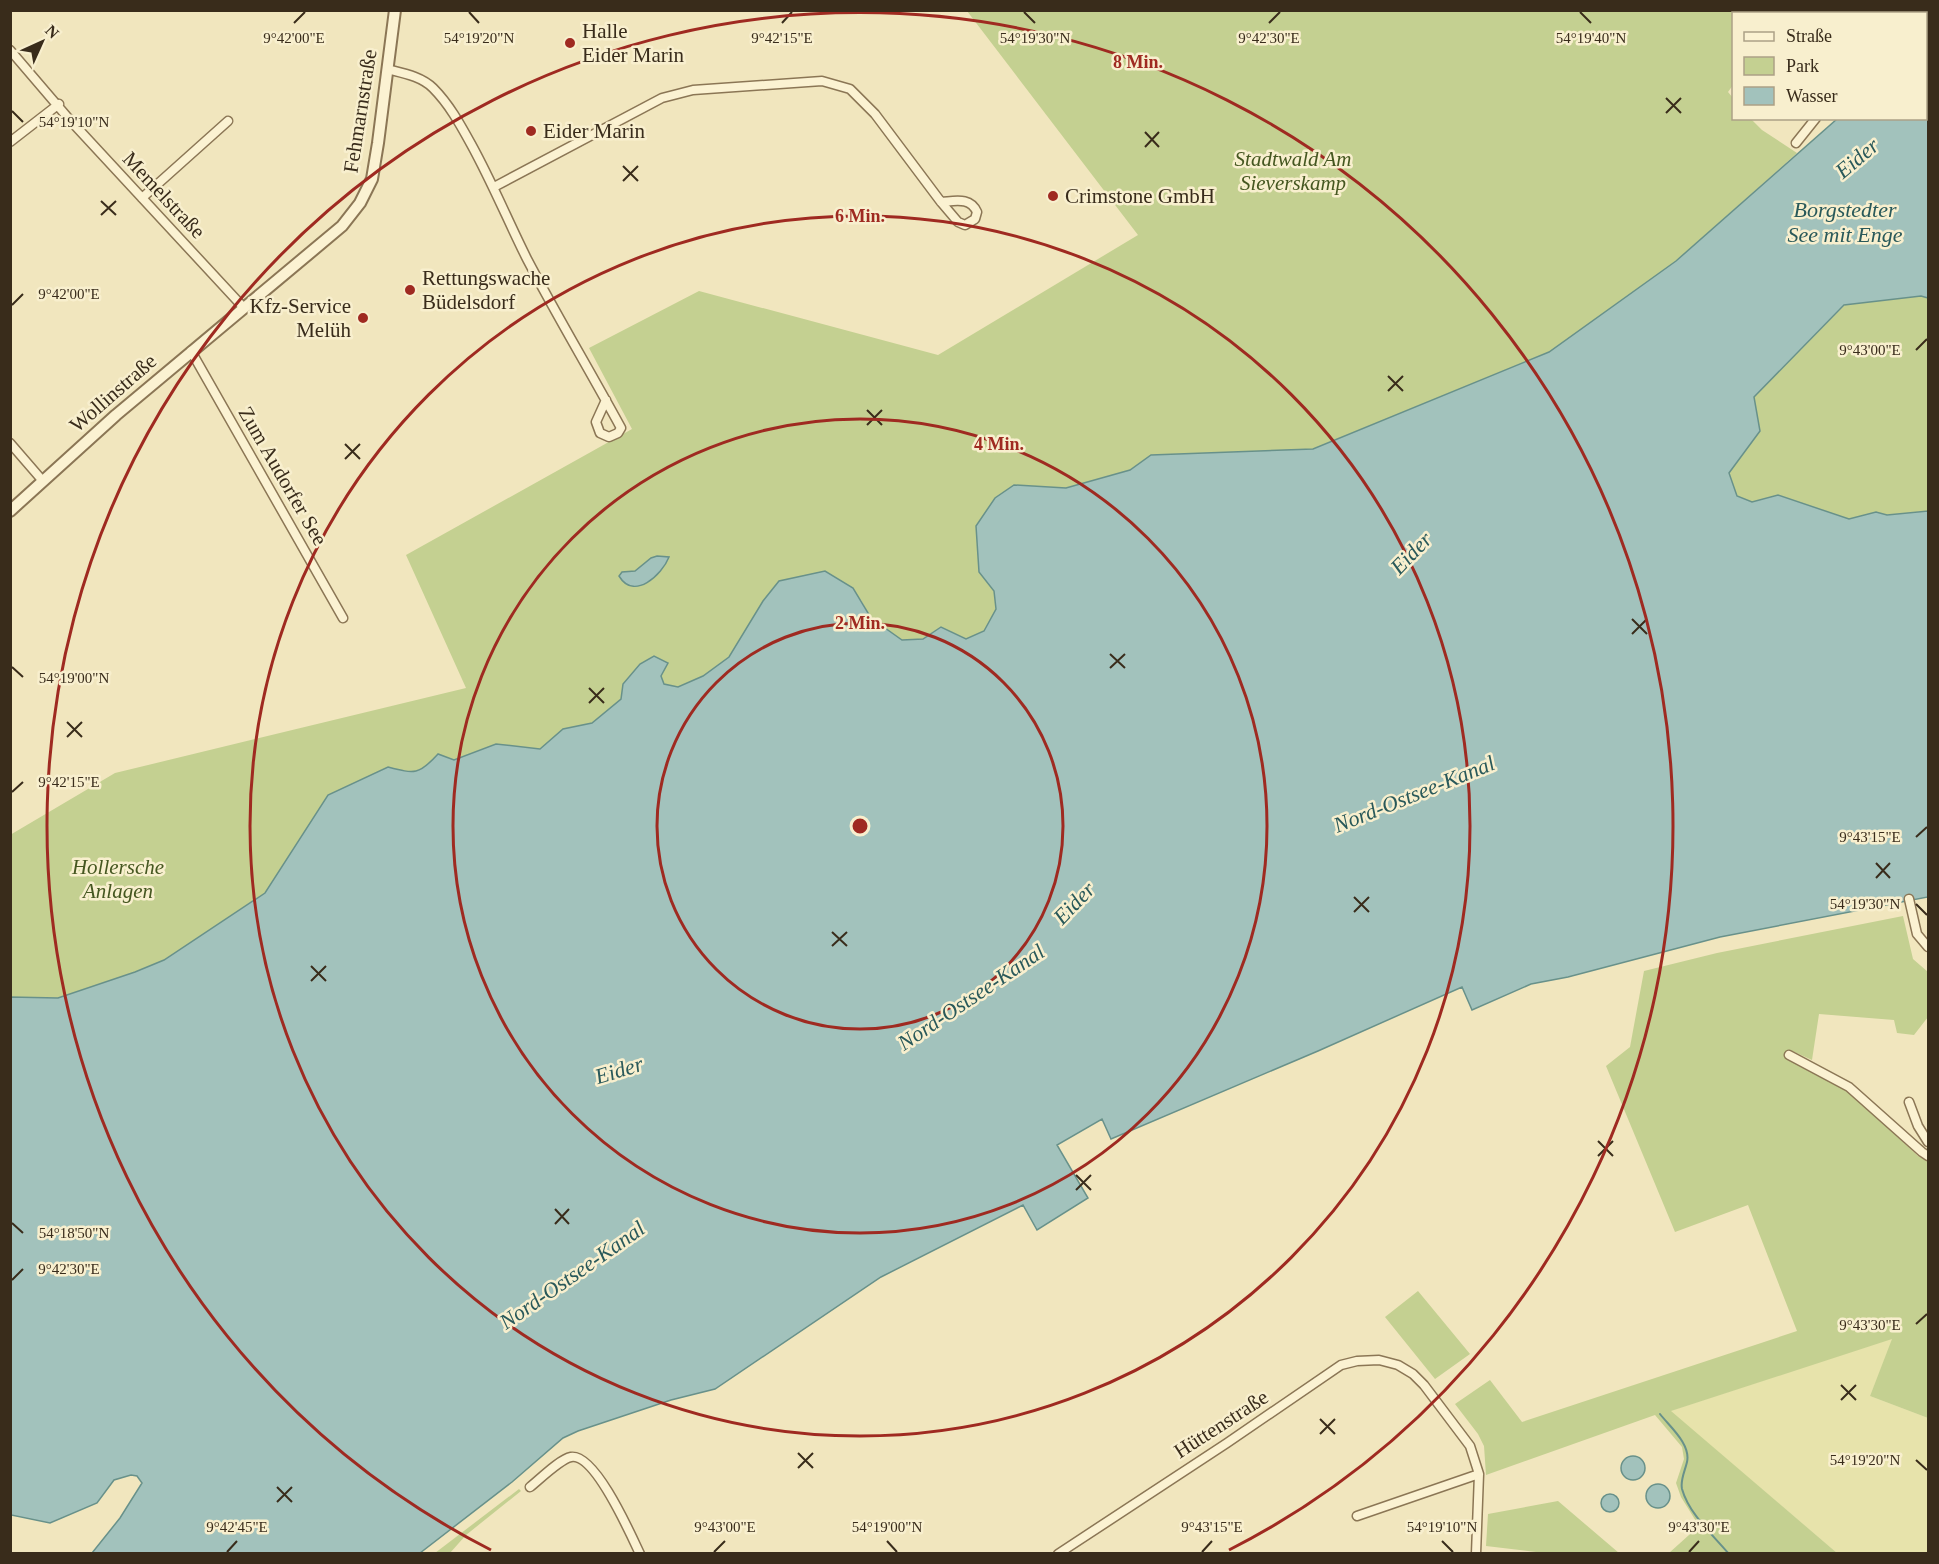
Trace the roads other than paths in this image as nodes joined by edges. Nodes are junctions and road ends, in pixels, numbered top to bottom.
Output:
1 (395, 10) edge
2 (10, 50) edge
3 (387, 69) junction
4 (58, 105) junction
5 (1814, 120) edge
6 (228, 121) dead end
7 (10, 142) edge
8 (1796, 143) dead end
9 (494, 187) junction
10 (142, 198) junction
11 (941, 202) dead end
12 (244, 308) junction
13 (191, 351) junction
14 (606, 400) dead end
15 (10, 443) edge
16 (42, 480) junction
17 (10, 511) edge
18 (343, 618) dead end
19 (1910, 899) dead end
20 (1929, 947) edge
21 (1789, 1055) dead end
22 (1909, 1102) dead end
23 (1929, 1142) edge
24 (1929, 1156) edge
25 (1479, 1474) junction
26 (530, 1487) dead end
27 (1357, 1516) dead end
28 (640, 1554) edge
29 (1058, 1554) edge
30 (1476, 1554) edge

1 - 3 street, Fehmarnstraße
2 - 4 street, Memelstraße
3 - 9 street
3 - 12 street, Fehmarnstraße
4 - 7 street
4 - 10 street, Memelstraße
5 - 8 street
6 - 10 street
9 - 11 street
9 - 14 street
10 - 12 street, Memelstraße
12 - 13 street, Wollinstraße
13 - 16 street, Wollinstraße
13 - 18 street, Zum Audorfer See
15 - 16 street
16 - 17 street, Wollinstraße
19 - 20 street
21 - 24 street
22 - 23 street
25 - 27 street
25 - 29 street, Hüttenstraße
25 - 30 street
26 - 28 street

